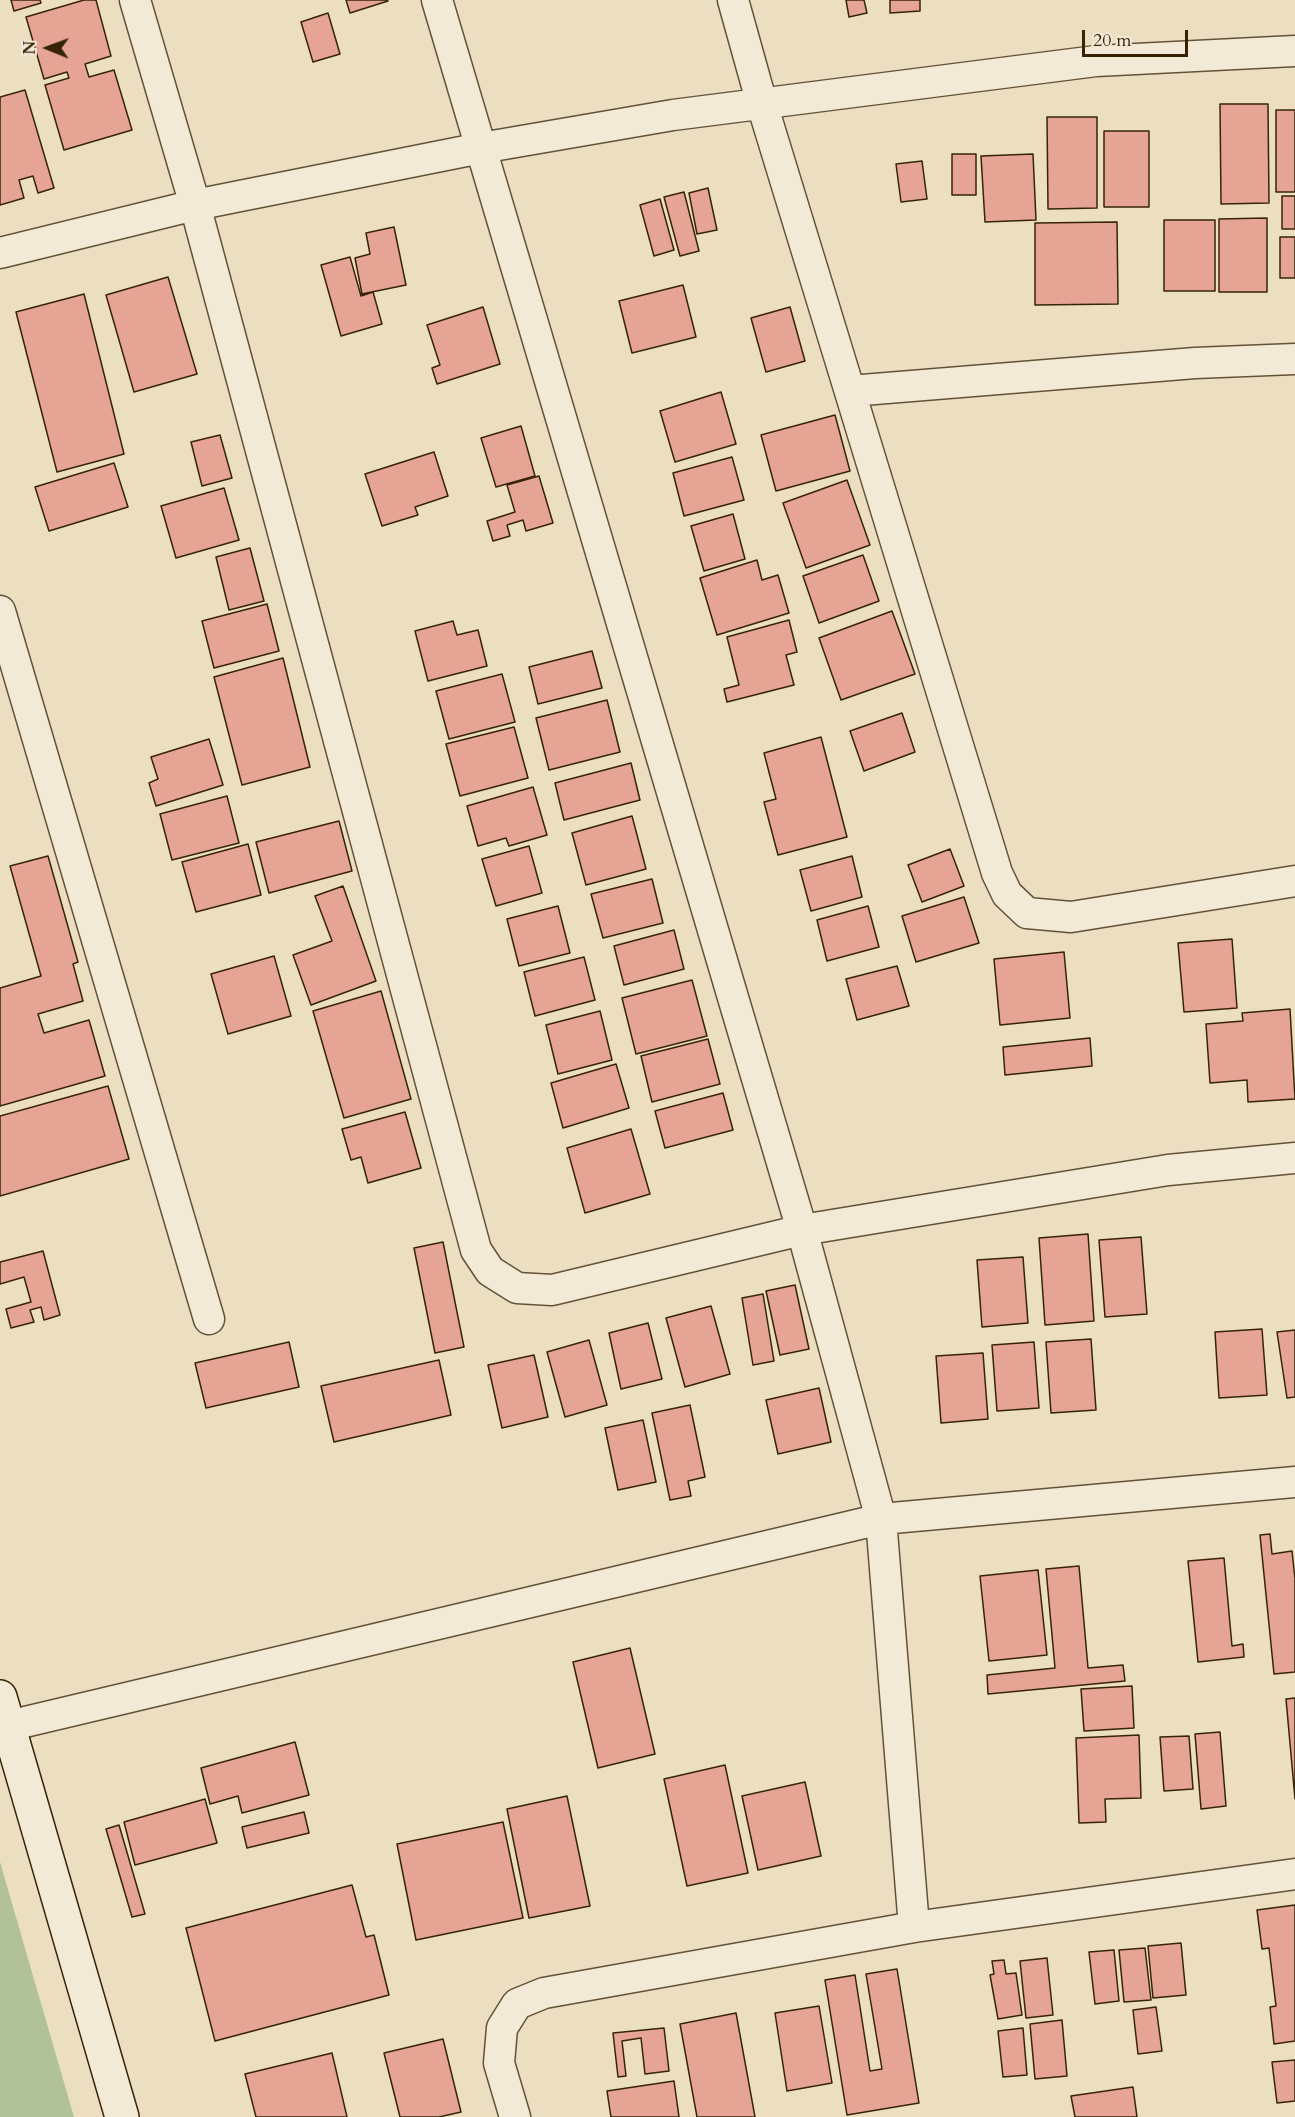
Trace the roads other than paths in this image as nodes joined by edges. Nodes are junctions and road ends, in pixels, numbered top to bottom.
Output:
1 (135, 0) edge
2 (437, 0) edge
3 (733, 0) edge
4 (1295, 51) edge
5 (762, 104) junction
6 (481, 148) junction
7 (195, 205) junction
8 (0, 253) edge
9 (1295, 359) edge
10 (850, 391) junction
11 (0, 611) edge
12 (8, 669) edge
13 (1295, 881) edge
14 (1295, 1158) edge
15 (802, 1230) junction
16 (209, 1319) dead end
17 (1295, 1482) edge
18 (881, 1519) junction
19 (3, 1717) edge
20 (1295, 1874) edge
21 (914, 1927) junction
22 (122, 2117) edge
23 (515, 2117) edge

1 - 7 street
2 - 6 street
3 - 5 street
4 - 5 street
5 - 6 street
5 - 10 street
6 - 7 street
6 - 15 street
7 - 8 street
7 - 15 street
9 - 10 street
10 - 13 street
11 - 12 street
12 - 16 street
14 - 15 street
15 - 18 street
17 - 18 street
18 - 19 street
18 - 21 street
19 - 22 street
20 - 21 street
21 - 23 street

